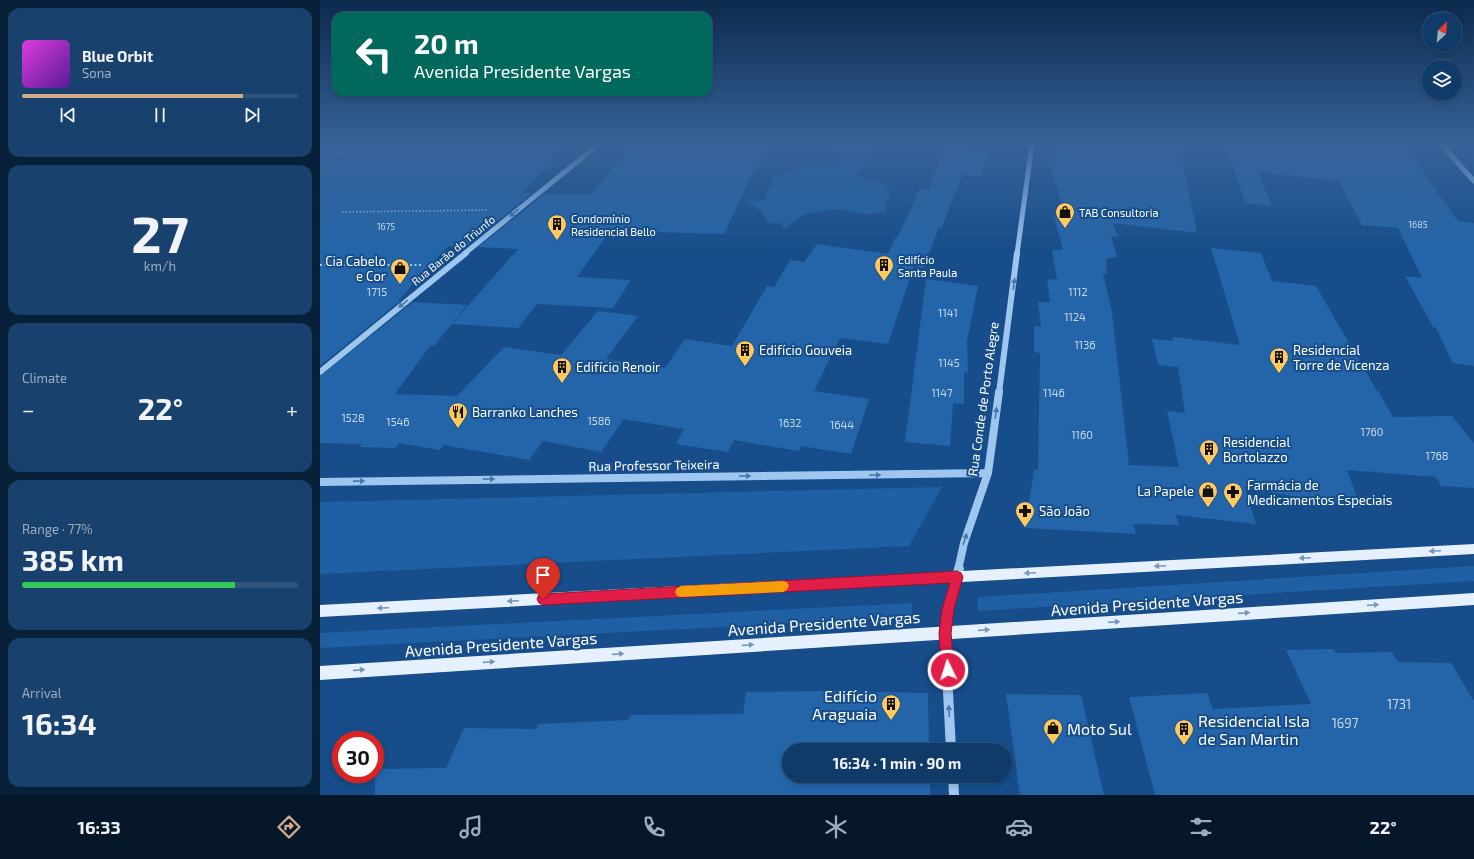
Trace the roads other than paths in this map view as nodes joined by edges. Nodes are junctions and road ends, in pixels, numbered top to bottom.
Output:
1 (554, 181) edge
2 (1027, 181) edge
3 (320, 372) edge
4 (988, 473) junction
5 (320, 482) edge
6 (1474, 549) edge
7 (957, 577) junction
8 (1474, 599) edge
9 (320, 612) edge
10 (945, 633) junction
11 (320, 673) edge
12 (951, 743) edge
13 (953, 783) edge
14 (954, 795) edge

1 -> 3 street, Rua Barão do Triunfo
4 -> 2 street, Rua Conde de Porto Alegre
5 -> 4 street, Rua Professor Teixeira
7 -> 4 street, Rua Conde de Porto Alegre
6 -> 7 main road
7 -> 9 main road
7 - 10 street, Rua Conde de Porto Alegre
10 -> 8 main road, Avenida Presidente Vargas
11 -> 10 main road, Avenida Presidente Vargas
12 -> 10 street, Rua Conde de Porto Alegre
13 - 14 street

